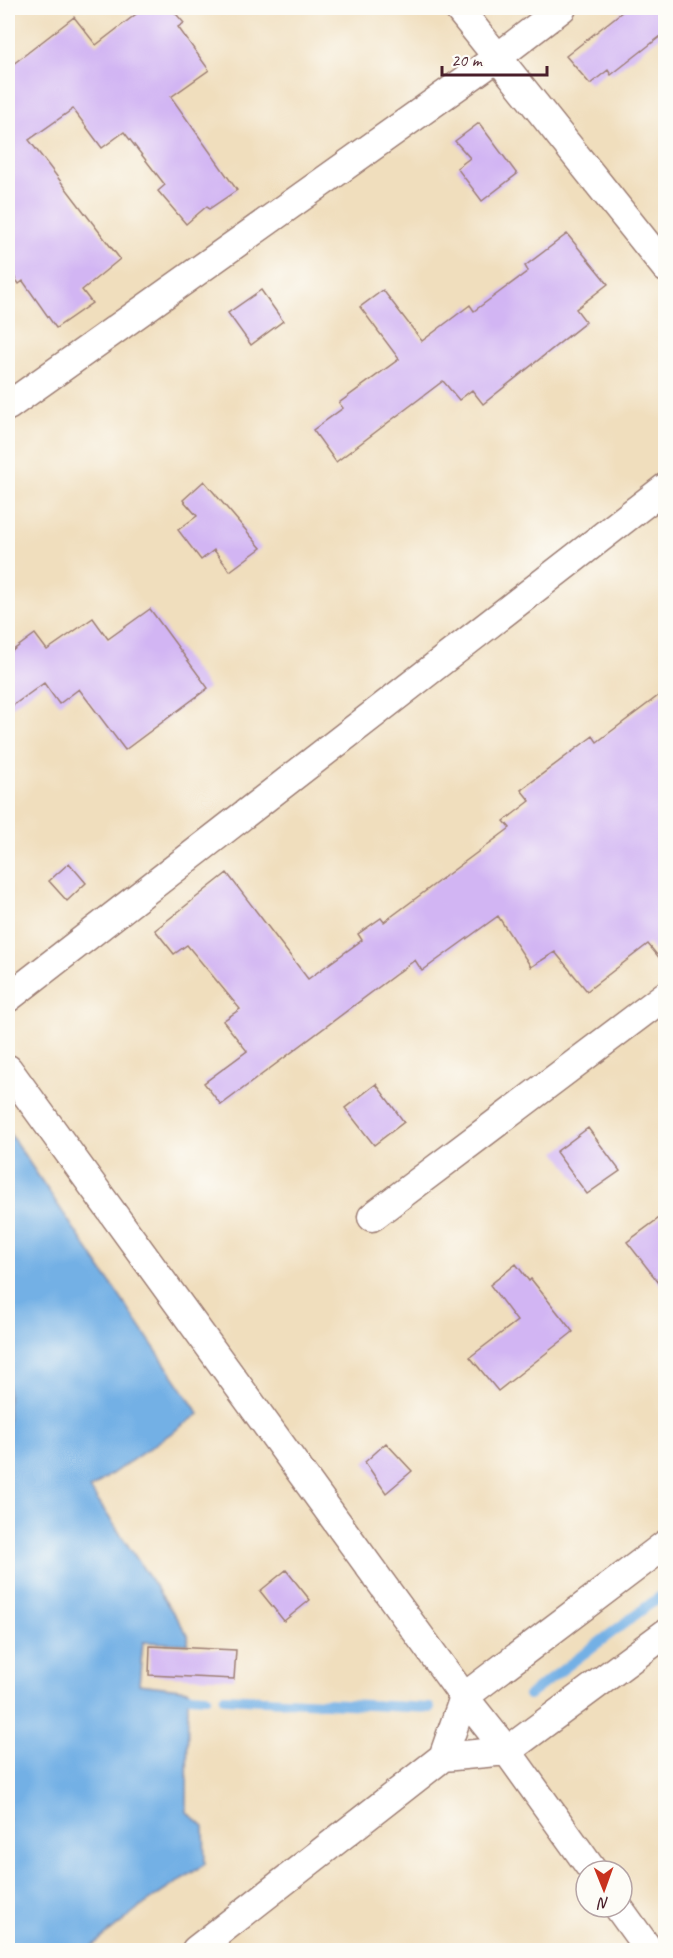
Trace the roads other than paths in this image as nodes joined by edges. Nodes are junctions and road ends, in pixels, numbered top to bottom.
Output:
1 (458, 8) edge
2 (562, 8) edge
3 (498, 57) junction
4 (666, 268) edge
5 (8, 406) edge
6 (666, 486) edge
7 (666, 995) edge
8 (8, 998) edge
9 (8, 1069) edge
10 (372, 1217) dead end
11 (666, 1544) edge
12 (666, 1633) edge
13 (464, 1697) junction
14 (507, 1751) junction
15 (443, 1757) junction
16 (584, 1859) edge
17 (627, 1919) edge
18 (196, 1950) edge
19 (649, 1950) edge

1 - 3 street
2 - 3 street
3 - 4 street
3 - 5 street
6 - 8 street
7 - 10 street
9 - 13 street
11 - 13 street
12 - 14 street
13 - 14 street
13 - 15 street
14 - 15 street
14 - 16 street
15 - 18 street
17 - 19 street

